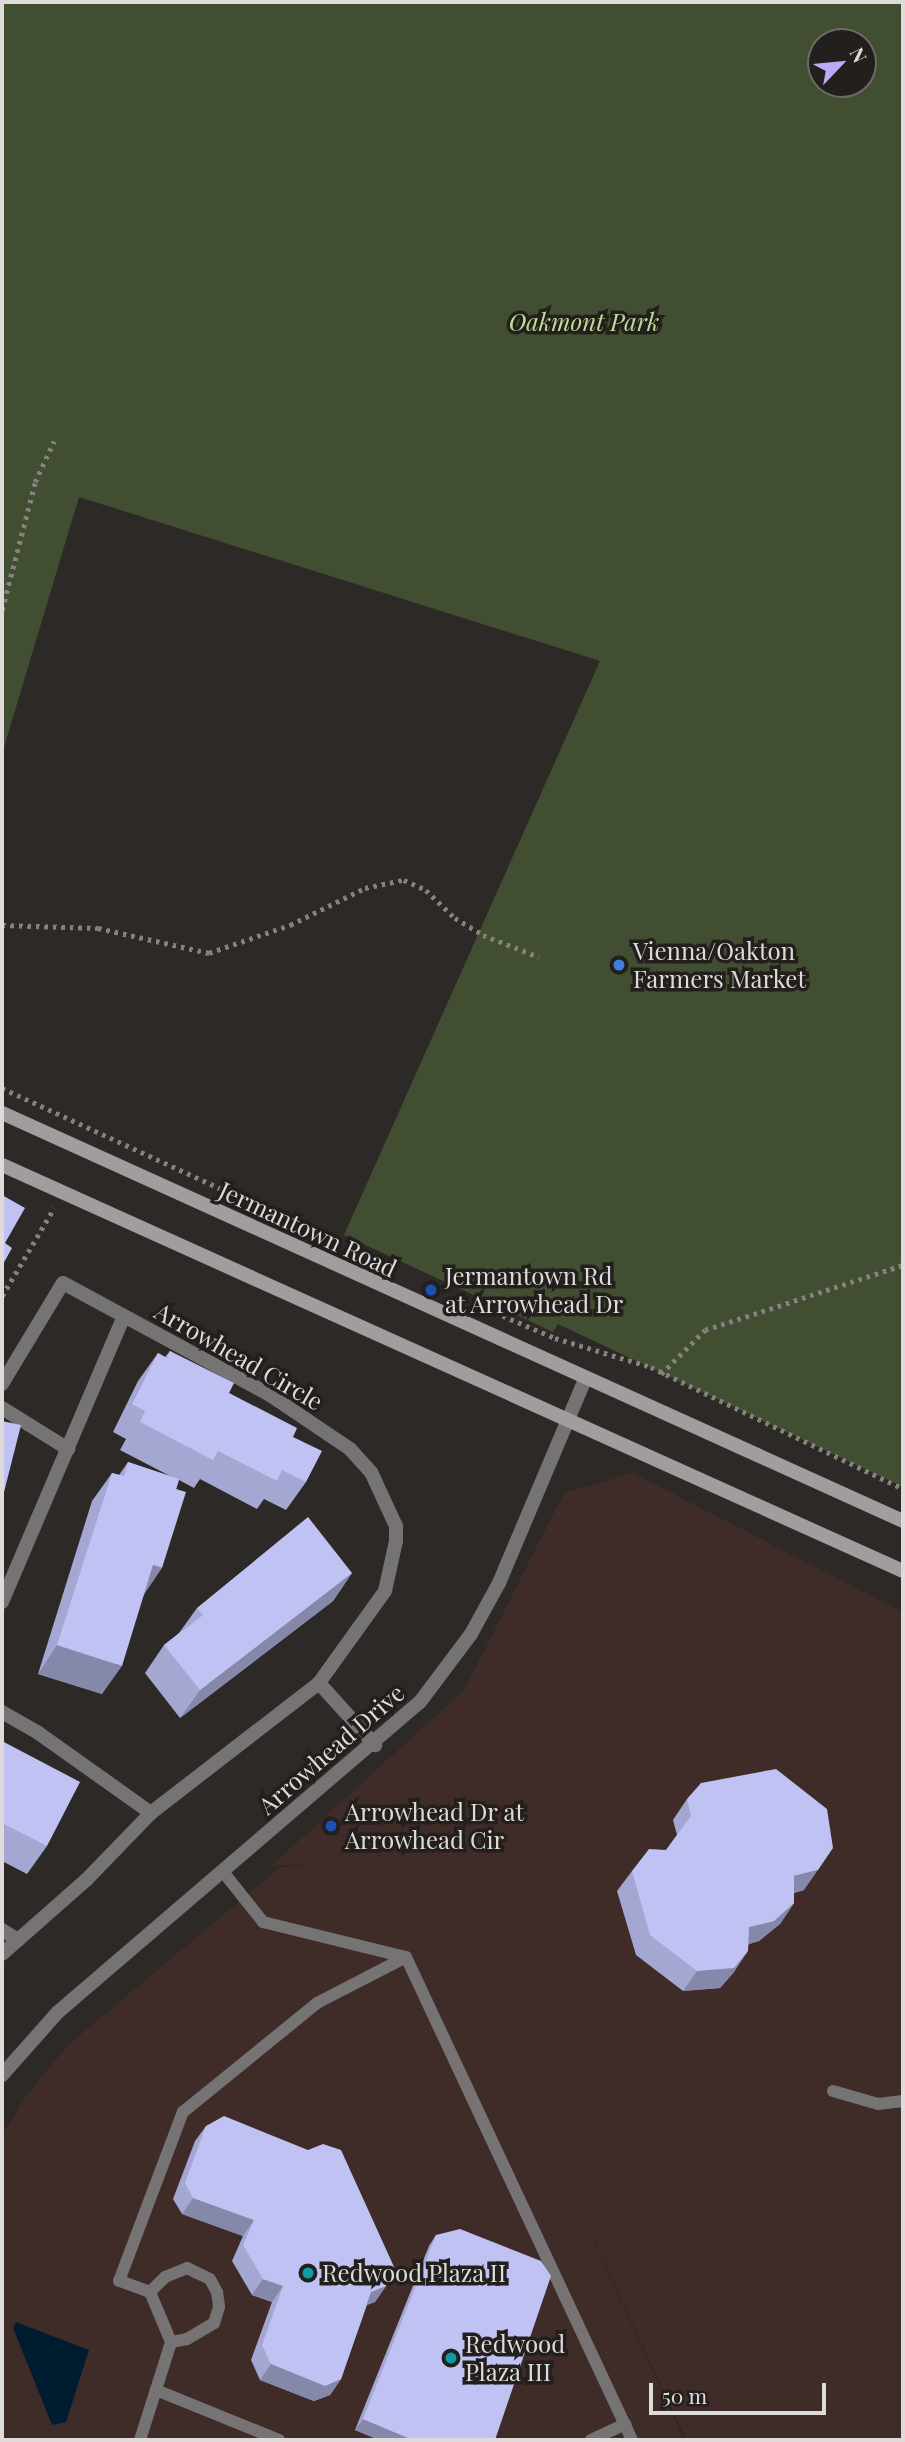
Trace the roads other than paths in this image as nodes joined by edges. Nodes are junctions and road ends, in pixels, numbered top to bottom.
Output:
1 (2, 1113) edge
2 (2, 1165) edge
3 (124, 1316) junction
4 (585, 1379) junction
5 (2, 1384) edge
6 (2, 1408) edge
7 (566, 1421) junction
8 (68, 1449) junction
9 (903, 1521) edge
10 (903, 1571) edge
11 (2, 1602) edge
12 (319, 1683) junction
13 (2, 1712) edge
14 (376, 1745) junction
15 (150, 1813) junction
16 (224, 1873) junction
17 (2, 1930) edge
18 (18, 1940) junction
19 (2, 1954) edge
20 (406, 1957) junction
21 (2, 2074) edge
22 (832, 2091) dead end
23 (903, 2101) edge
24 (150, 2292) junction
25 (171, 2342) junction
26 (156, 2390) junction
27 (625, 2424) junction
28 (139, 2440) edge
29 (279, 2440) edge
30 (591, 2440) edge
31 (632, 2440) edge

1 - 4 main road, Jermantown Road
2 - 7 main road
3 - 5 street, Arrowhead Circle
3 - 8 street, Arrowhead Circle
3 - 12 street, Arrowhead Circle
4 - 7 street, Arrowhead Drive
4 - 9 main road, Jermantown Road
6 - 8 street
7 - 10 main road
7 - 14 street, Arrowhead Drive
8 - 11 street, Arrowhead Circle
12 - 14 street
12 - 15 street, Arrowhead Circle
13 - 15 street
14 - 16 street, Arrowhead Drive
15 - 18 street, Arrowhead Circle
16 - 20 lane
16 - 21 street, Arrowhead Drive
17 - 18 street
18 - 19 street, Arrowhead Circle
20 - 24 lane
20 - 27 lane
22 - 23 lane
24 - 25 lane
24 - 25 lane
25 - 26 lane
26 - 28 lane
26 - 29 lane
27 - 30 lane
27 - 31 lane

